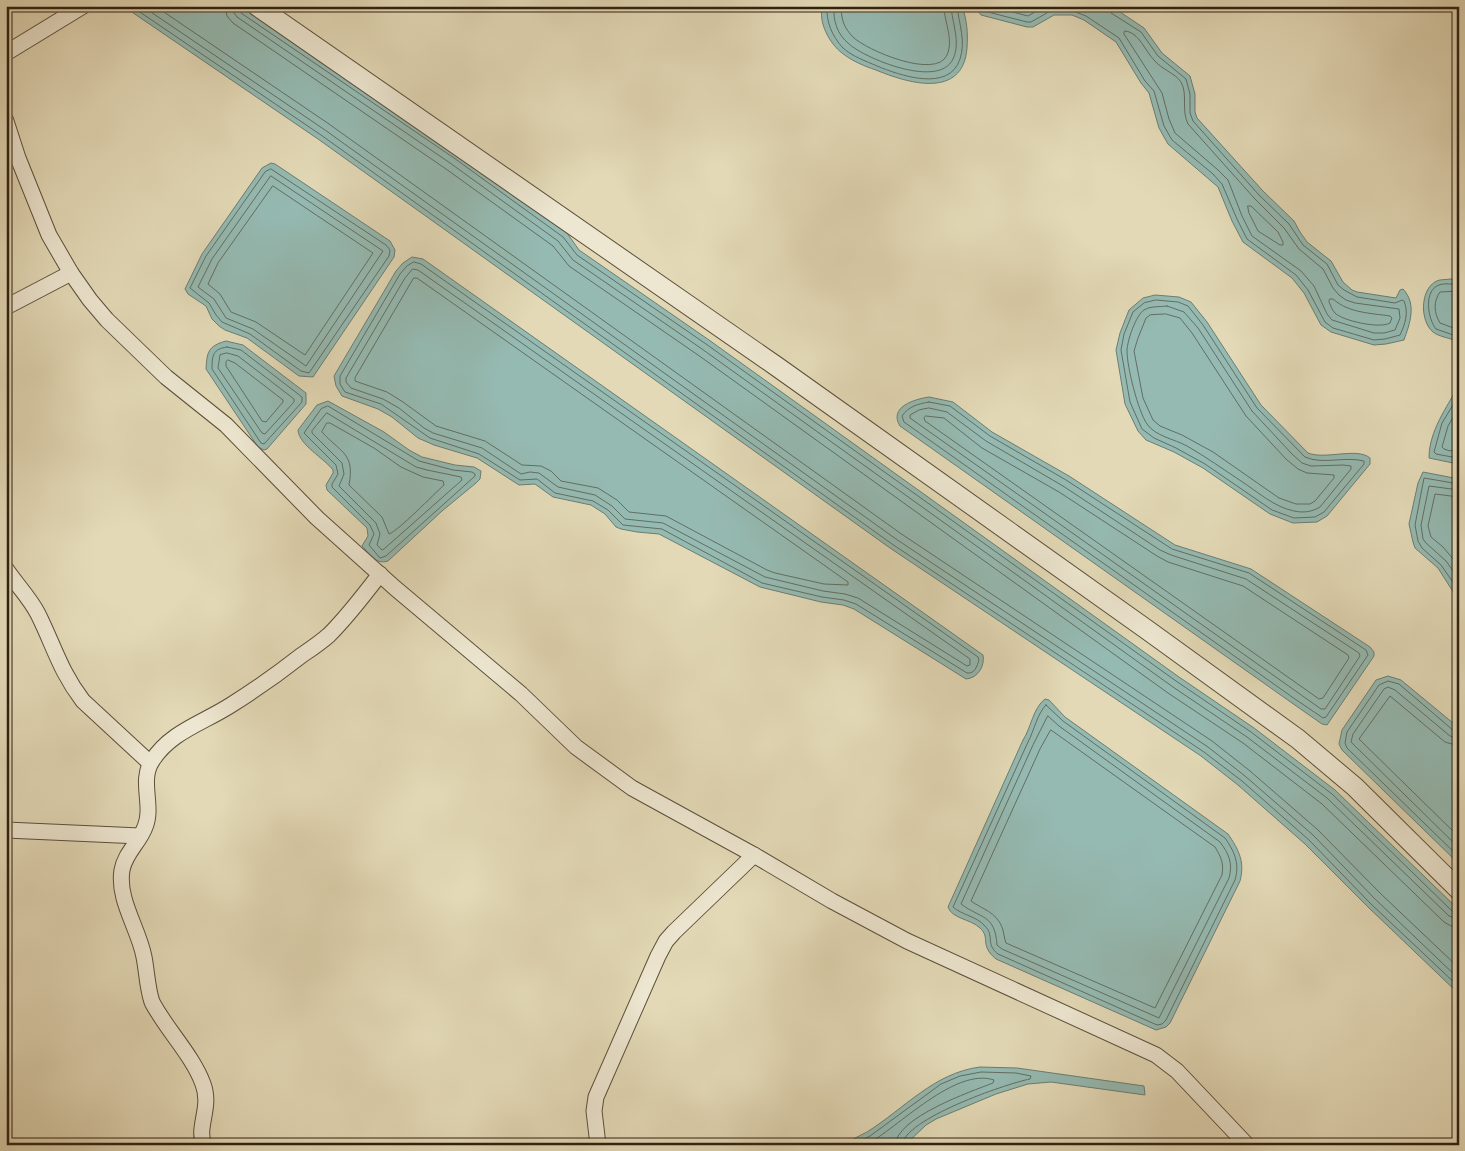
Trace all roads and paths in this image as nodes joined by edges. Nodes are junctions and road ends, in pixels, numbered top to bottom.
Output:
1 (83, 6) edge
2 (257, 6) edge
3 (6, 54) edge
4 (6, 121) edge
5 (71, 273) junction
6 (6, 307) edge
7 (6, 569) edge
8 (380, 574) junction
9 (150, 763) junction
10 (6, 830) edge
11 (140, 836) junction
12 (754, 855) junction
13 (1459, 890) edge
14 (204, 1145) edge
15 (598, 1145) edge
16 (1247, 1145) edge

1 - 3 street
2 - 13 street
4 - 5 street
5 - 6 street
5 - 8 street
7 - 9 street
8 - 9 street
8 - 12 street
9 - 11 street
10 - 11 street
11 - 14 street
12 - 15 street
12 - 16 street

